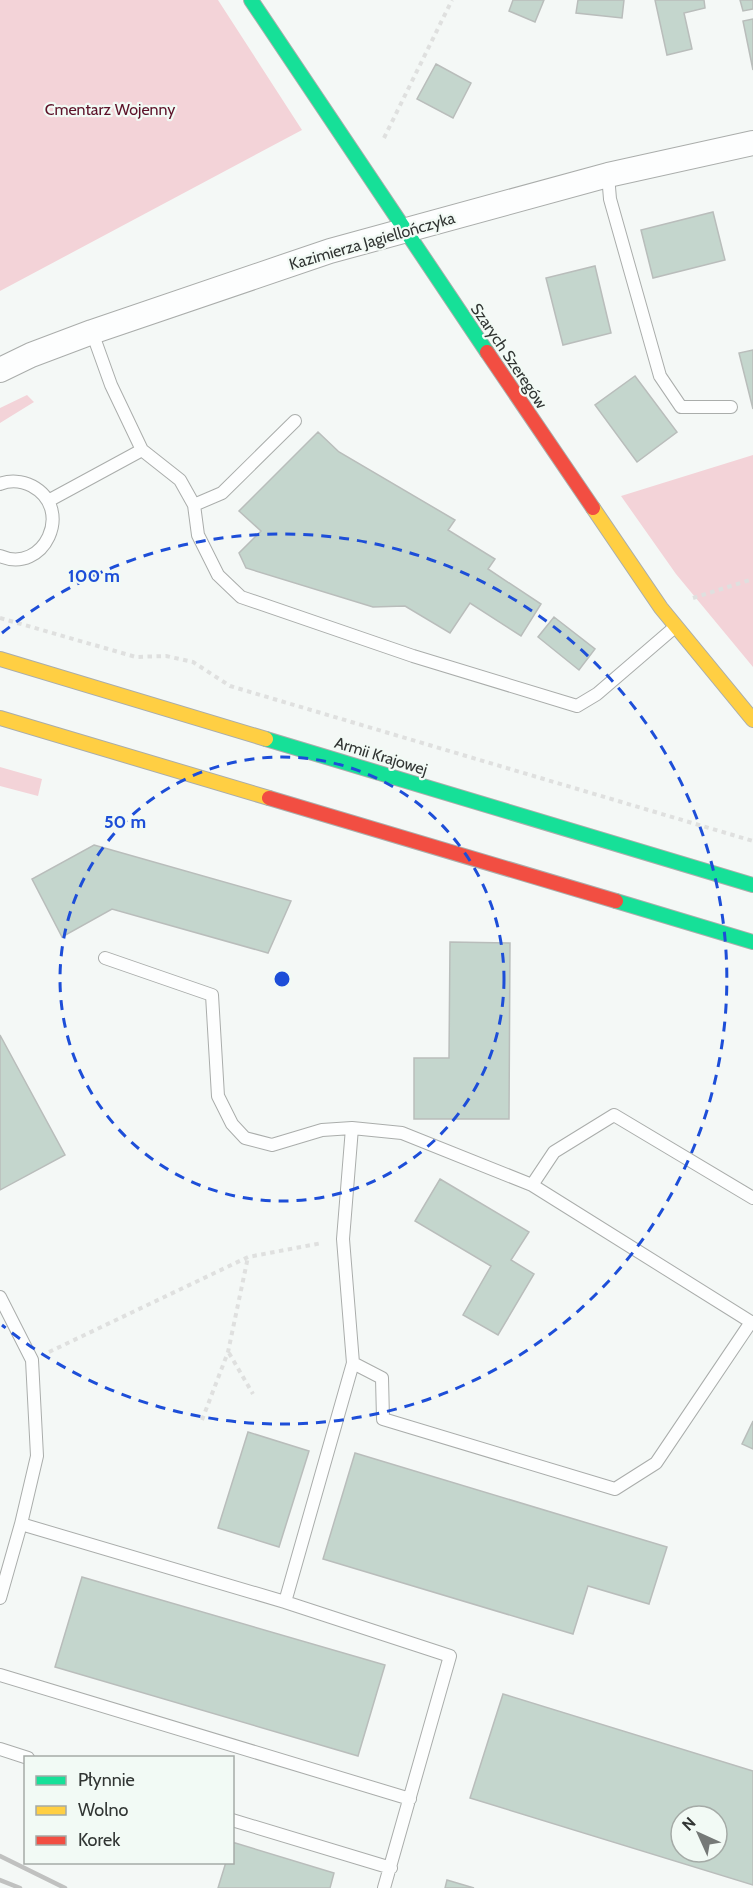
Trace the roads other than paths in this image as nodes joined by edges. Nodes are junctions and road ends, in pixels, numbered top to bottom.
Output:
1 (252, 0) edge
2 (753, 143) edge
3 (608, 175) junction
4 (406, 230) junction
5 (92, 332) junction
6 (0, 370) edge
7 (731, 407) dead end
8 (295, 421) dead end
9 (142, 450) junction
10 (0, 484) edge
11 (48, 501) junction
12 (194, 505) junction
13 (0, 556) edge
14 (675, 627) junction
15 (0, 659) edge
16 (0, 718) edge
17 (753, 720) edge
18 (753, 885) edge
19 (753, 942) edge
20 (105, 958) dead end
21 (352, 1128) junction
22 (532, 1185) junction
23 (753, 1198) edge
24 (0, 1297) edge
25 (752, 1322) edge
26 (353, 1363) junction
27 (21, 1524) junction
28 (0, 1598) edge
29 (285, 1602) junction
30 (0, 1675) edge
31 (0, 1749) edge
32 (24, 1757) edge
33 (410, 1799) junction
34 (234, 1821) edge
35 (391, 1868) junction
36 (384, 1888) edge

1 - 4 main road, Szarych Szeregów
2 - 3 street, Kazimierza Jagiellończyka
3 - 4 street, Kazimierza Jagiellończyka
3 - 7 lane
4 - 5 street, Kazimierza Jagiellończyka
4 - 14 main road, Szarych Szeregów
5 - 6 street, Kazimierza Jagiellończyka
5 - 9 lane
8 - 12 lane
9 - 11 lane
9 - 12 lane
10 - 11 lane
11 - 13 lane
12 - 14 lane
14 - 17 main road, Szarych Szeregów
15 - 18 main road, Armii Krajowej
16 - 19 main road
20 - 21 lane
21 - 22 lane
21 - 26 lane
22 - 23 lane
22 - 25 lane
24 - 27 lane
25 - 26 lane
26 - 29 lane
27 - 28 lane
27 - 29 lane
29 - 33 lane
30 - 33 lane
31 - 32 lane
33 - 35 lane
34 - 35 lane
35 - 36 lane

